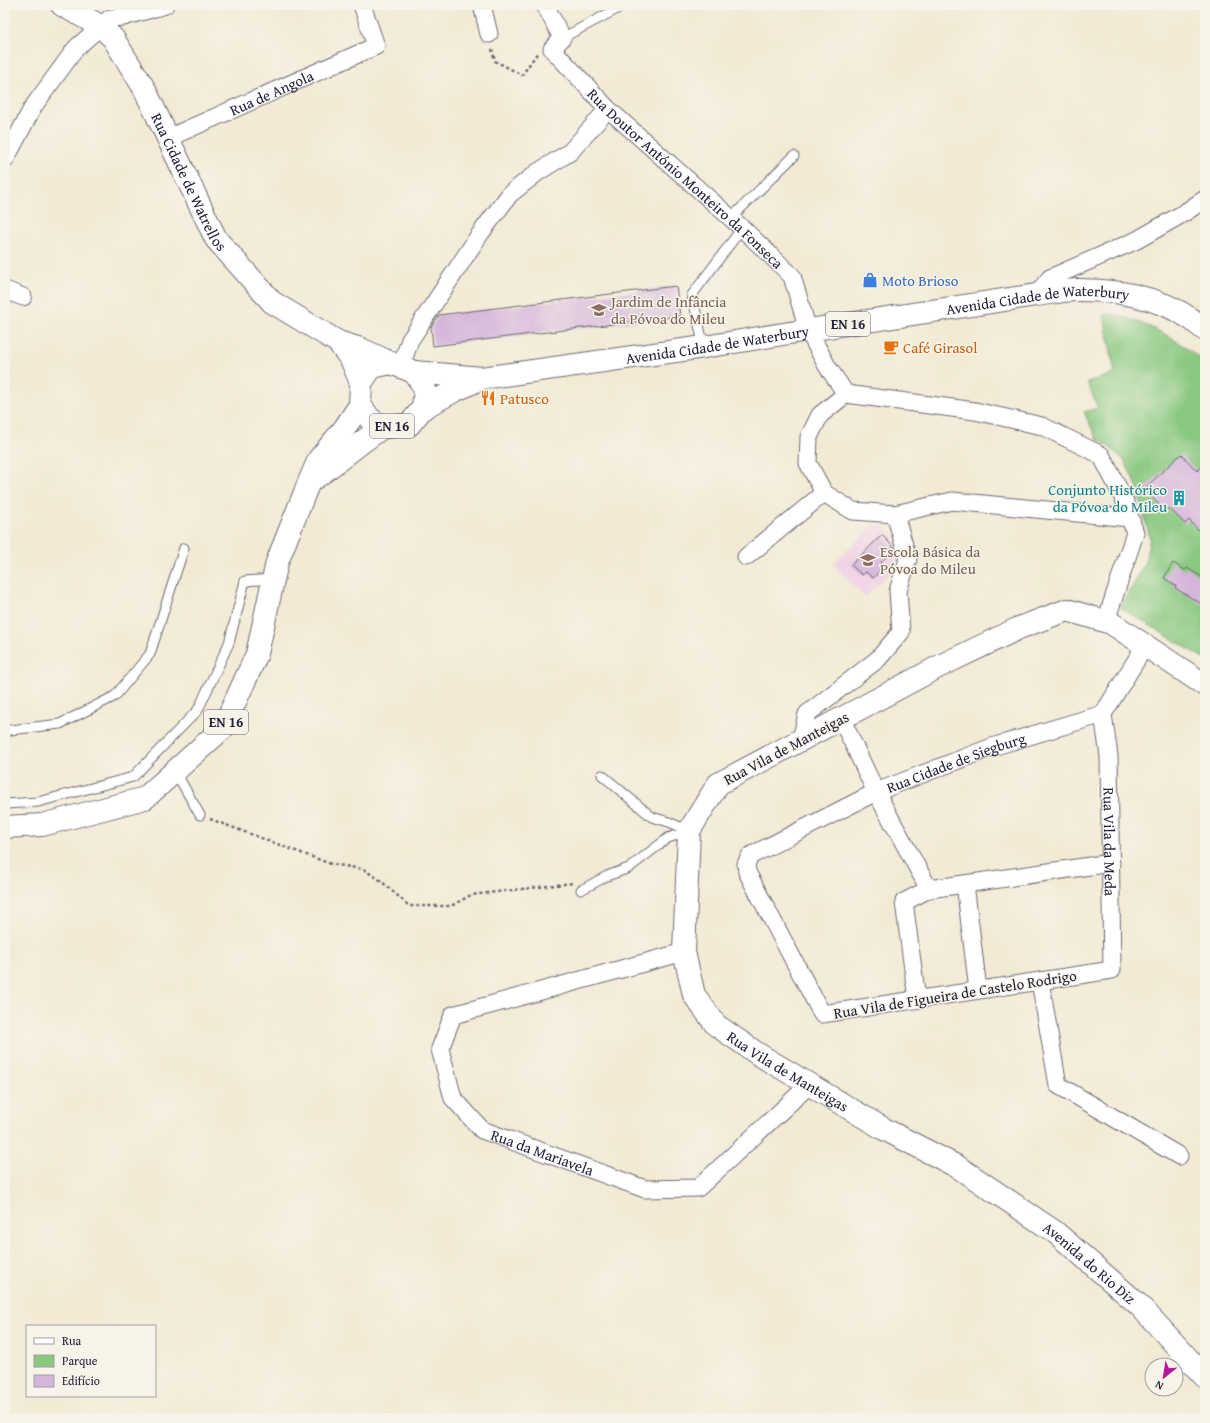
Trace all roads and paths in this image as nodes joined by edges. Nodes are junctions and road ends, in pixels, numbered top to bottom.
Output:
1 (62, 5) edge
2 (165, 5) edge
3 (362, 5) edge
4 (482, 5) edge
5 (545, 5) edge
6 (622, 5) edge
7 (106, 32) junction
8 (489, 34) joint
9 (557, 44) junction
10 (608, 109) junction
11 (168, 138) junction
12 (794, 156) dead end
13 (5, 160) edge
14 (1205, 199) edge
15 (737, 223) junction
16 (5, 290) edge
17 (1036, 295) junction
18 (23, 297) dead end
19 (808, 330) junction
20 (1205, 330) edge
21 (338, 342) junction
22 (704, 347) junction
23 (402, 367) junction
24 (482, 378) junction
25 (361, 383) junction
26 (846, 394) junction
27 (360, 405) junction
28 (423, 408) junction
29 (383, 427) junction
30 (309, 482) junction
31 (824, 493) junction
32 (895, 514) junction
33 (1130, 518) junction
34 (184, 548) dead end
35 (746, 557) dead end
36 (273, 579) junction
37 (1106, 621) junction
38 (1145, 646) junction
39 (1205, 685) edge
40 (1103, 714) junction
41 (841, 718) junction
42 (5, 734) edge
43 (801, 740) junction
44 (175, 771) junction
45 (602, 775) dead end
46 (876, 792) junction
47 (5, 804) edge
48 (200, 815) joint
49 (5, 827) edge
50 (689, 831) junction
51 (1111, 863) junction
52 (746, 864) joint
53 (965, 884) junction
54 (580, 886) joint
55 (929, 890) junction
56 (684, 952) junction
57 (1112, 970) joint
58 (1040, 981) junction
59 (978, 990) junction
60 (917, 999) junction
61 (809, 1085) junction
62 (1179, 1156) dead end
63 (958, 1167) joint
64 (1205, 1377) edge

1 - 7 main road, Rua Cidade de Watrellos
2 - 7 street
3 - 11 street, Rua de Angola
4 - 8 street
5 - 9 street, Rua Doutor António Monteiro da Fonseca
6 - 9 lane
7 - 11 main road, Rua Cidade de Watrellos
7 - 13 street
8 - 9 path
9 - 10 street, Rua Doutor António Monteiro da Fonseca
10 - 15 street, Rua Doutor António Monteiro da Fonseca
10 - 23 street
11 - 21 main road, Rua Cidade de Watrellos
12 - 15 lane
14 - 17 street
15 - 19 street, Rua Doutor António Monteiro da Fonseca
15 - 22 lane
16 - 18 street
17 - 19 main road, Avenida Cidade de Waterbury / EN 16
17 - 20 main road, Avenida Cidade de Waterbury / EN 16
19 - 22 main road, Avenida Cidade de Waterbury / EN 16
19 - 26 street, Rua Doutor António Monteiro da Fonseca
21 - 23 main road, Rua Cidade de Watrellos
21 - 25 main road, Rua Cidade de Watrellos
22 - 24 main road, Avenida Cidade de Waterbury / EN 16
23 - 24 main road, EN 16
23 - 25 main road, EN 16
23 - 28 main road, EN 16
24 - 28 main road, EN 16
25 - 27 main road, EN 16
26 - 31 street
26 - 33 street
27 - 29 main road, EN 16
27 - 30 main road, EN 16
28 - 29 main road, EN 16
29 - 30 main road, EN 16
30 - 36 main road, EN 16
31 - 32 street
31 - 35 street
32 - 33 street
32 - 43 street
33 - 37 street
34 - 42 lane
36 - 44 main road, EN 16
36 - 47 lane
37 - 38 main road, Rua Vila de Manteigas
37 - 41 main road, Rua Vila de Manteigas
38 - 39 main road, Rua Vila de Manteigas
38 - 40 street
40 - 46 street, Rua Cidade de Siegburg
40 - 51 street, Rua Vila da Meda
41 - 43 main road, Rua Vila de Manteigas
41 - 46 street
43 - 50 main road, Rua Vila de Manteigas
44 - 48 lane
44 - 49 main road, EN 16
45 - 50 lane
46 - 52 street, Rua Cidade de Siegburg
46 - 55 street
48 - 54 path
50 - 54 lane
50 - 56 main road, Rua Vila de Manteigas
51 - 53 street
51 - 57 street, Rua Vila da Meda
52 - 60 street, Rua Vila de Figueira de Castelo Rodrigo
53 - 55 street
53 - 59 street
55 - 60 street
56 - 61 main road, Rua Vila de Manteigas
56 - 61 street, Rua da Mariavela
57 - 58 street, Rua Vila de Figueira de Castelo Rodrigo
58 - 59 street, Rua Vila de Figueira de Castelo Rodrigo
58 - 62 street
59 - 60 street, Rua Vila de Figueira de Castelo Rodrigo
61 - 63 main road, Rua Vila de Manteigas
63 - 64 main road, Avenida do Rio Diz

